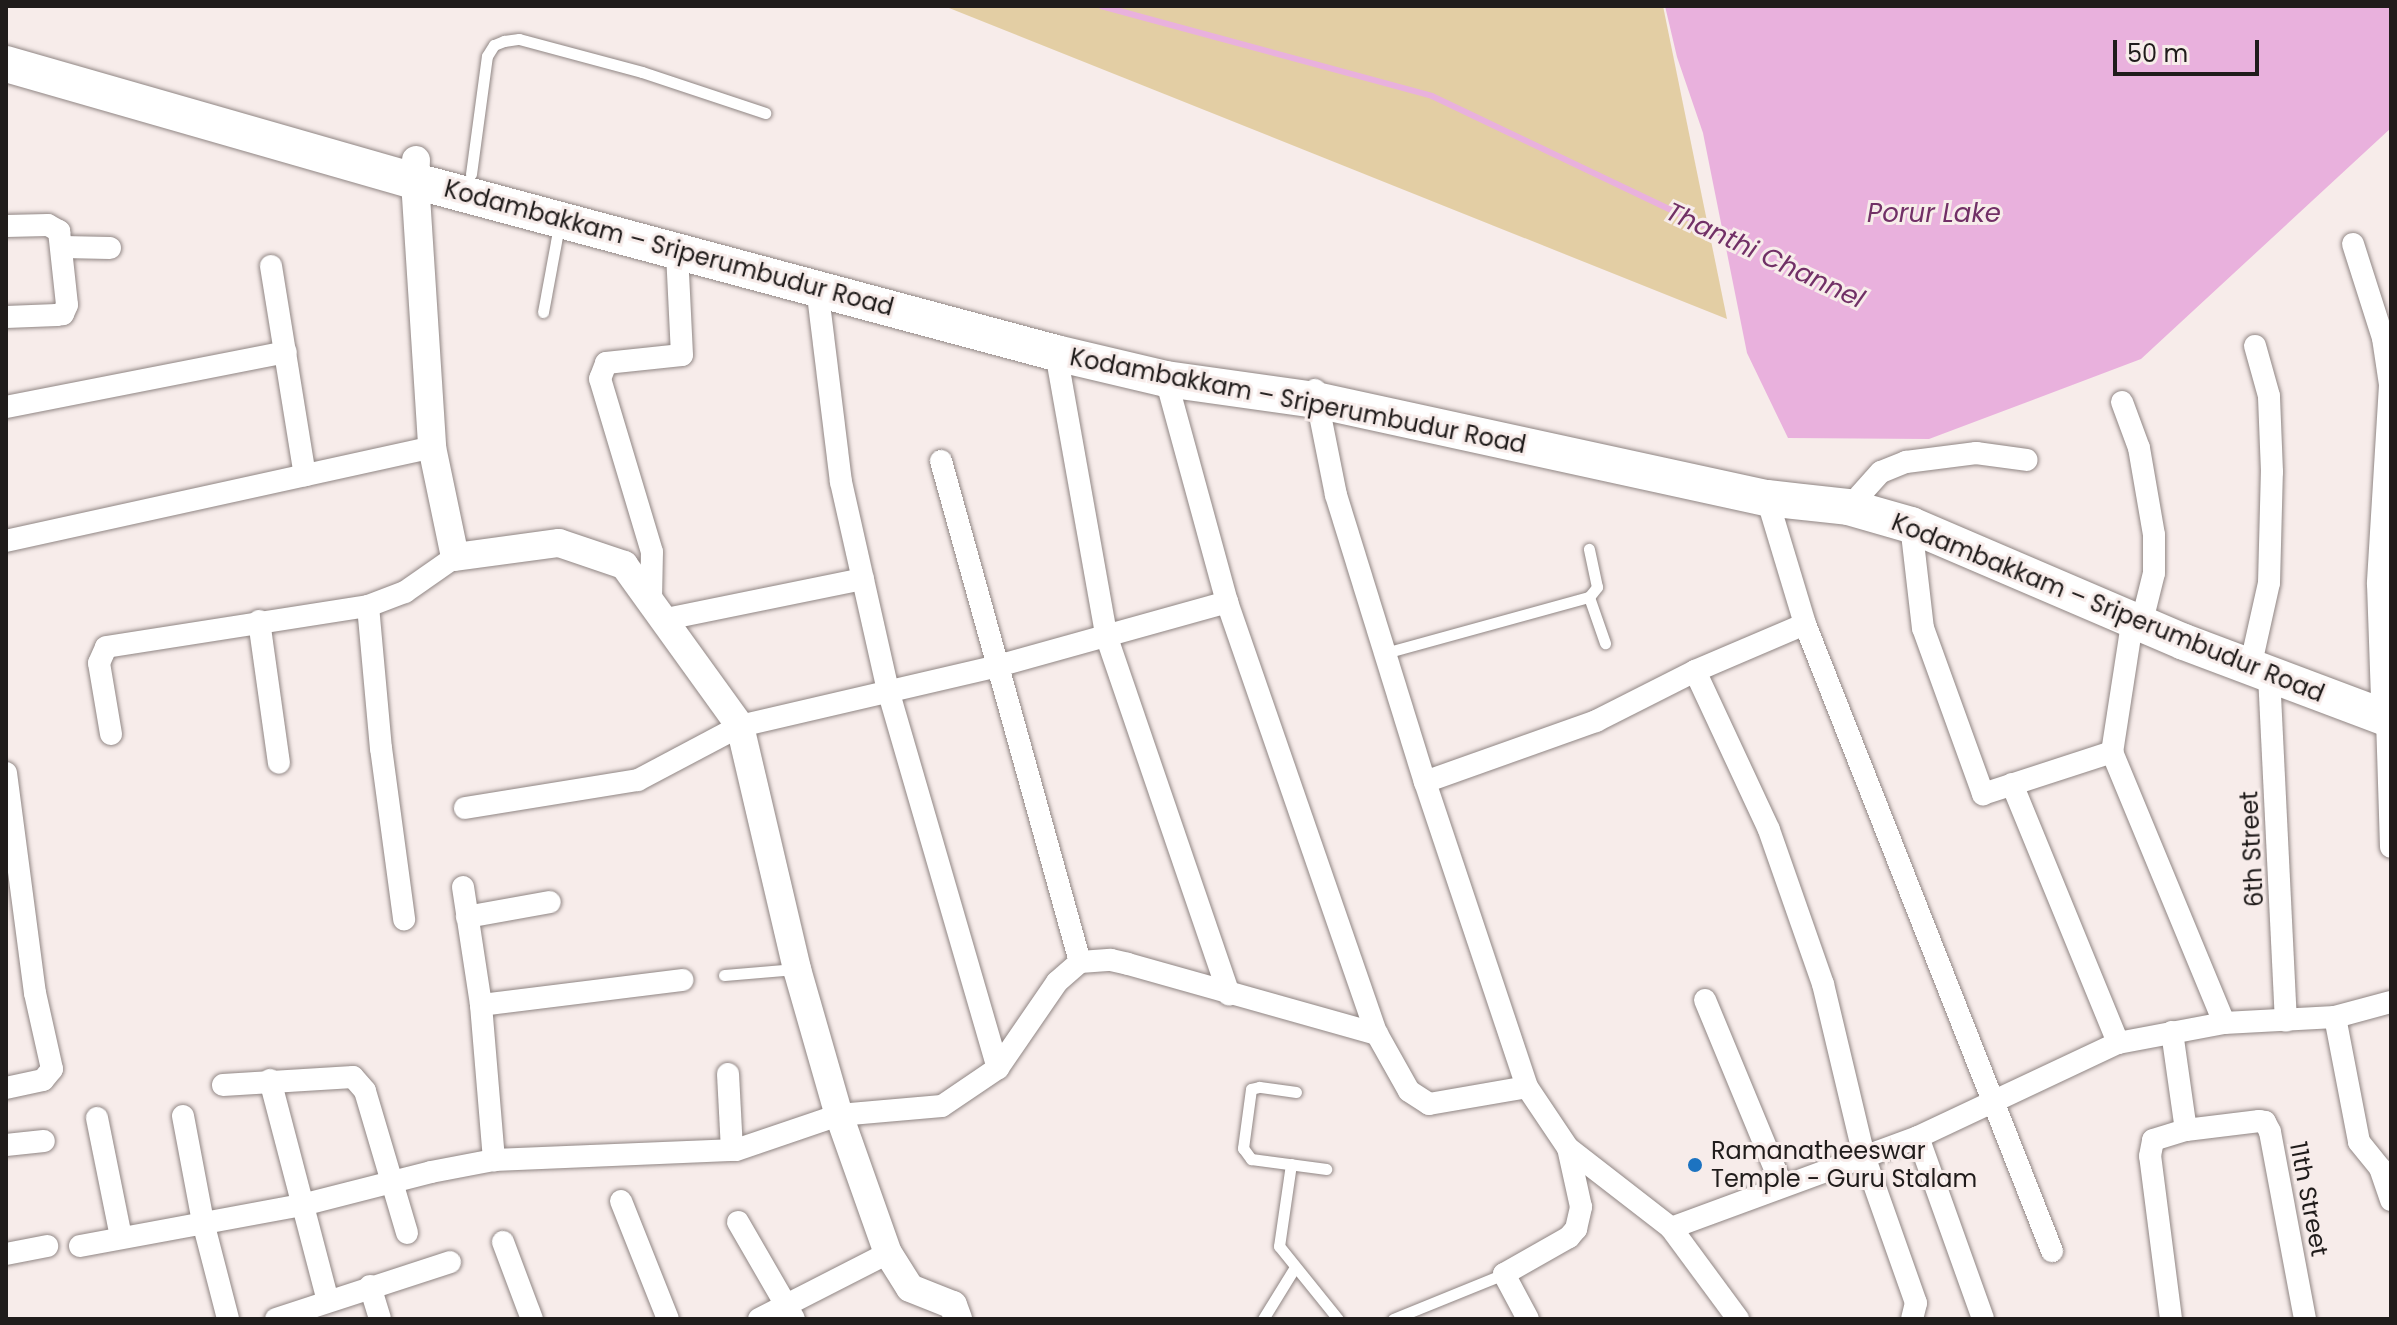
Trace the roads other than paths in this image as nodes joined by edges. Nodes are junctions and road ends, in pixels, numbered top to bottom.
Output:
1 (6, 46) edge
2 (6, 64) edge
3 (765, 113) dead end
4 (416, 170) junction
5 (471, 174) junction
6 (561, 218) junction
7 (6, 226) edge
8 (2353, 244) dead end
9 (63, 247) junction
10 (110, 248) dead end
11 (677, 251) junction
12 (271, 266) dead end
13 (817, 287) junction
14 (543, 312) dead end
15 (6, 317) edge
16 (2255, 346) dead end
17 (286, 352) junction
18 (1056, 353) junction
19 (1166, 379) junction
20 (1315, 393) junction
21 (2122, 402) dead end
22 (6, 407) edge
23 (432, 447) junction
24 (2027, 460) dead end
25 (941, 461) dead end
26 (305, 475) junction
27 (1715, 476) junction
28 (1860, 495) junction
29 (1767, 498) junction
30 (1911, 525) junction
31 (6, 541) edge
32 (1589, 549) dead end
33 (455, 557) junction
34 (863, 579) junction
35 (1589, 597) junction
36 (1227, 602) junction
37 (368, 606) junction
38 (658, 609) junction
39 (2141, 614) junction
40 (259, 621) junction
41 (1805, 624) junction
42 (1106, 635) junction
43 (1605, 643) dead end
44 (1385, 653) junction
45 (2262, 662) junction
46 (998, 666) junction
47 (1695, 671) junction
48 (888, 690) junction
49 (2388, 710) edge
50 (740, 726) junction
51 (111, 734) dead end
52 (2112, 752) junction
53 (279, 763) dead end
54 (6, 773) edge
55 (1425, 782) junction
56 (2012, 784) junction
57 (465, 808) dead end
58 (2391, 847) edge
59 (463, 887) dead end
60 (550, 902) dead end
61 (467, 917) junction
62 (404, 919) dead end
63 (1080, 962) junction
64 (797, 969) junction
65 (724, 975) dead end
66 (682, 980) dead end
67 (1229, 995) junction
68 (1705, 1000) dead end
69 (2391, 1002) edge
70 (481, 1005) junction
71 (2335, 1017) junction
72 (2286, 1021) junction
73 (2224, 1023) junction
74 (2172, 1032) junction
75 (1377, 1034) junction
76 (2118, 1043) junction
77 (998, 1068) junction
78 (728, 1074) dead end
79 (270, 1080) junction
80 (223, 1085) dead end
81 (1527, 1087) junction
82 (6, 1088) edge
83 (1296, 1092) dead end
84 (1994, 1103) junction
85 (839, 1115) junction
86 (183, 1116) dead end
87 (97, 1118) dead end
88 (2186, 1130) junction
89 (1918, 1137) junction
90 (44, 1141) dead end
91 (6, 1145) edge
92 (1568, 1148) junction
93 (732, 1150) junction
94 (1864, 1156) junction
95 (494, 1160) junction
96 (1291, 1164) junction
97 (1326, 1169) dead end
98 (392, 1182) junction
99 (1782, 1186) junction
100 (2391, 1200) edge
101 (621, 1201) dead end
102 (302, 1205) junction
103 (203, 1222) junction
104 (738, 1222) dead end
105 (1671, 1228) junction
106 (407, 1233) dead end
107 (121, 1237) junction
108 (503, 1242) dead end
109 (47, 1246) dead end
110 (80, 1246) dead end
111 (2052, 1251) dead end
112 (888, 1253) junction
113 (6, 1254) edge
114 (450, 1262) dead end
115 (1295, 1267) junction
116 (1504, 1274) junction
117 (370, 1286) junction
118 (328, 1301) junction
119 (790, 1312) edge
120 (228, 1319) edge
121 (276, 1319) edge
122 (380, 1319) edge
123 (532, 1319) edge
124 (668, 1319) edge
125 (759, 1319) edge
126 (958, 1319) edge
127 (1263, 1319) edge
128 (1338, 1319) edge
129 (1393, 1319) edge
130 (1528, 1319) edge
131 (1738, 1319) edge
132 (1912, 1319) edge
133 (1983, 1319) edge
134 (2171, 1319) edge
135 (2305, 1319) edge

1 - 4 main road, Kodambakkam – Sriperumbudur Road
2 - 4 main road, Kodambakkam – Sriperumbudur Road
3 - 5 lane
4 - 5 main road, Kodambakkam – Sriperumbudur Road
4 - 6 main road, Kodambakkam – Sriperumbudur Road
4 - 23 street
5 - 20 main road, Kodambakkam – Sriperumbudur Road
6 - 11 main road, Kodambakkam – Sriperumbudur Road
6 - 14 lane
7 - 9 street
8 - 49 street
9 - 10 street
9 - 15 street
11 - 13 main road, Kodambakkam – Sriperumbudur Road
11 - 38 street
12 - 17 street
13 - 18 main road, Kodambakkam – Sriperumbudur Road
13 - 34 street
16 - 45 street, 6th Street
17 - 22 street
17 - 26 street
18 - 19 main road, Kodambakkam – Sriperumbudur Road
18 - 42 street
19 - 20 main road, Kodambakkam – Sriperumbudur Road
19 - 36 street
20 - 27 main road, Kodambakkam – Sriperumbudur Road
20 - 44 street
21 - 39 street
23 - 26 street
23 - 33 street
24 - 28 street
25 - 46 street
26 - 31 street
27 - 28 main road, Kodambakkam – Sriperumbudur Road
27 - 29 main road, Kodambakkam – Sriperumbudur Road
28 - 39 main road, Kodambakkam – Sriperumbudur Road
29 - 30 main road, Kodambakkam – Sriperumbudur Road
29 - 41 street
30 - 39 main road, Kodambakkam – Sriperumbudur Road
30 - 56 street
32 - 35 lane
33 - 37 street
33 - 38 street
34 - 38 street
34 - 48 street
35 - 43 lane
35 - 44 lane
36 - 42 street
36 - 75 street
37 - 40 street
37 - 62 street
38 - 50 street
39 - 45 main road, Kodambakkam – Sriperumbudur Road
39 - 52 street
40 - 51 street
40 - 53 street
41 - 47 street
41 - 84 street
42 - 46 street
42 - 67 street
44 - 55 street
45 - 49 main road, Kodambakkam – Sriperumbudur Road
45 - 72 street, 6th Street
46 - 48 street
46 - 63 street
47 - 55 street
47 - 94 street
48 - 50 street
48 - 77 street
49 - 58 street
50 - 57 street
50 - 64 street
52 - 56 street
52 - 73 street
54 - 82 street
55 - 81 street
56 - 76 street
59 - 61 street
60 - 61 street
61 - 70 street
63 - 67 street
63 - 77 street
64 - 65 lane
64 - 85 street
66 - 70 street
67 - 75 street
68 - 99 street
69 - 71 street
70 - 95 street
71 - 72 street
71 - 100 street
72 - 73 street
73 - 74 street
74 - 76 street
74 - 88 street
75 - 81 street
76 - 84 street
77 - 85 street
78 - 93 street
79 - 80 street
79 - 98 street
79 - 102 street
81 - 92 street
83 - 96 lane
84 - 89 street
84 - 111 street
85 - 93 street
85 - 112 street
86 - 103 street
87 - 107 street
88 - 134 street, 11th Street
88 - 135 street, 11th Street
89 - 94 street
89 - 133 street
90 - 91 street
92 - 105 street
92 - 116 street
93 - 95 street
94 - 99 street
94 - 132 street
95 - 98 street
96 - 97 lane
96 - 115 lane
98 - 102 street
98 - 106 street
99 - 105 street
101 - 124 street
102 - 103 street
102 - 118 street
103 - 107 street
103 - 120 street
104 - 119 street
105 - 131 street
107 - 110 street
108 - 123 street
109 - 113 street
112 - 119 street
112 - 126 street
114 - 117 street
115 - 127 lane
115 - 128 lane
116 - 129 lane
116 - 130 street
117 - 118 street
117 - 122 street
118 - 121 street
119 - 125 street

